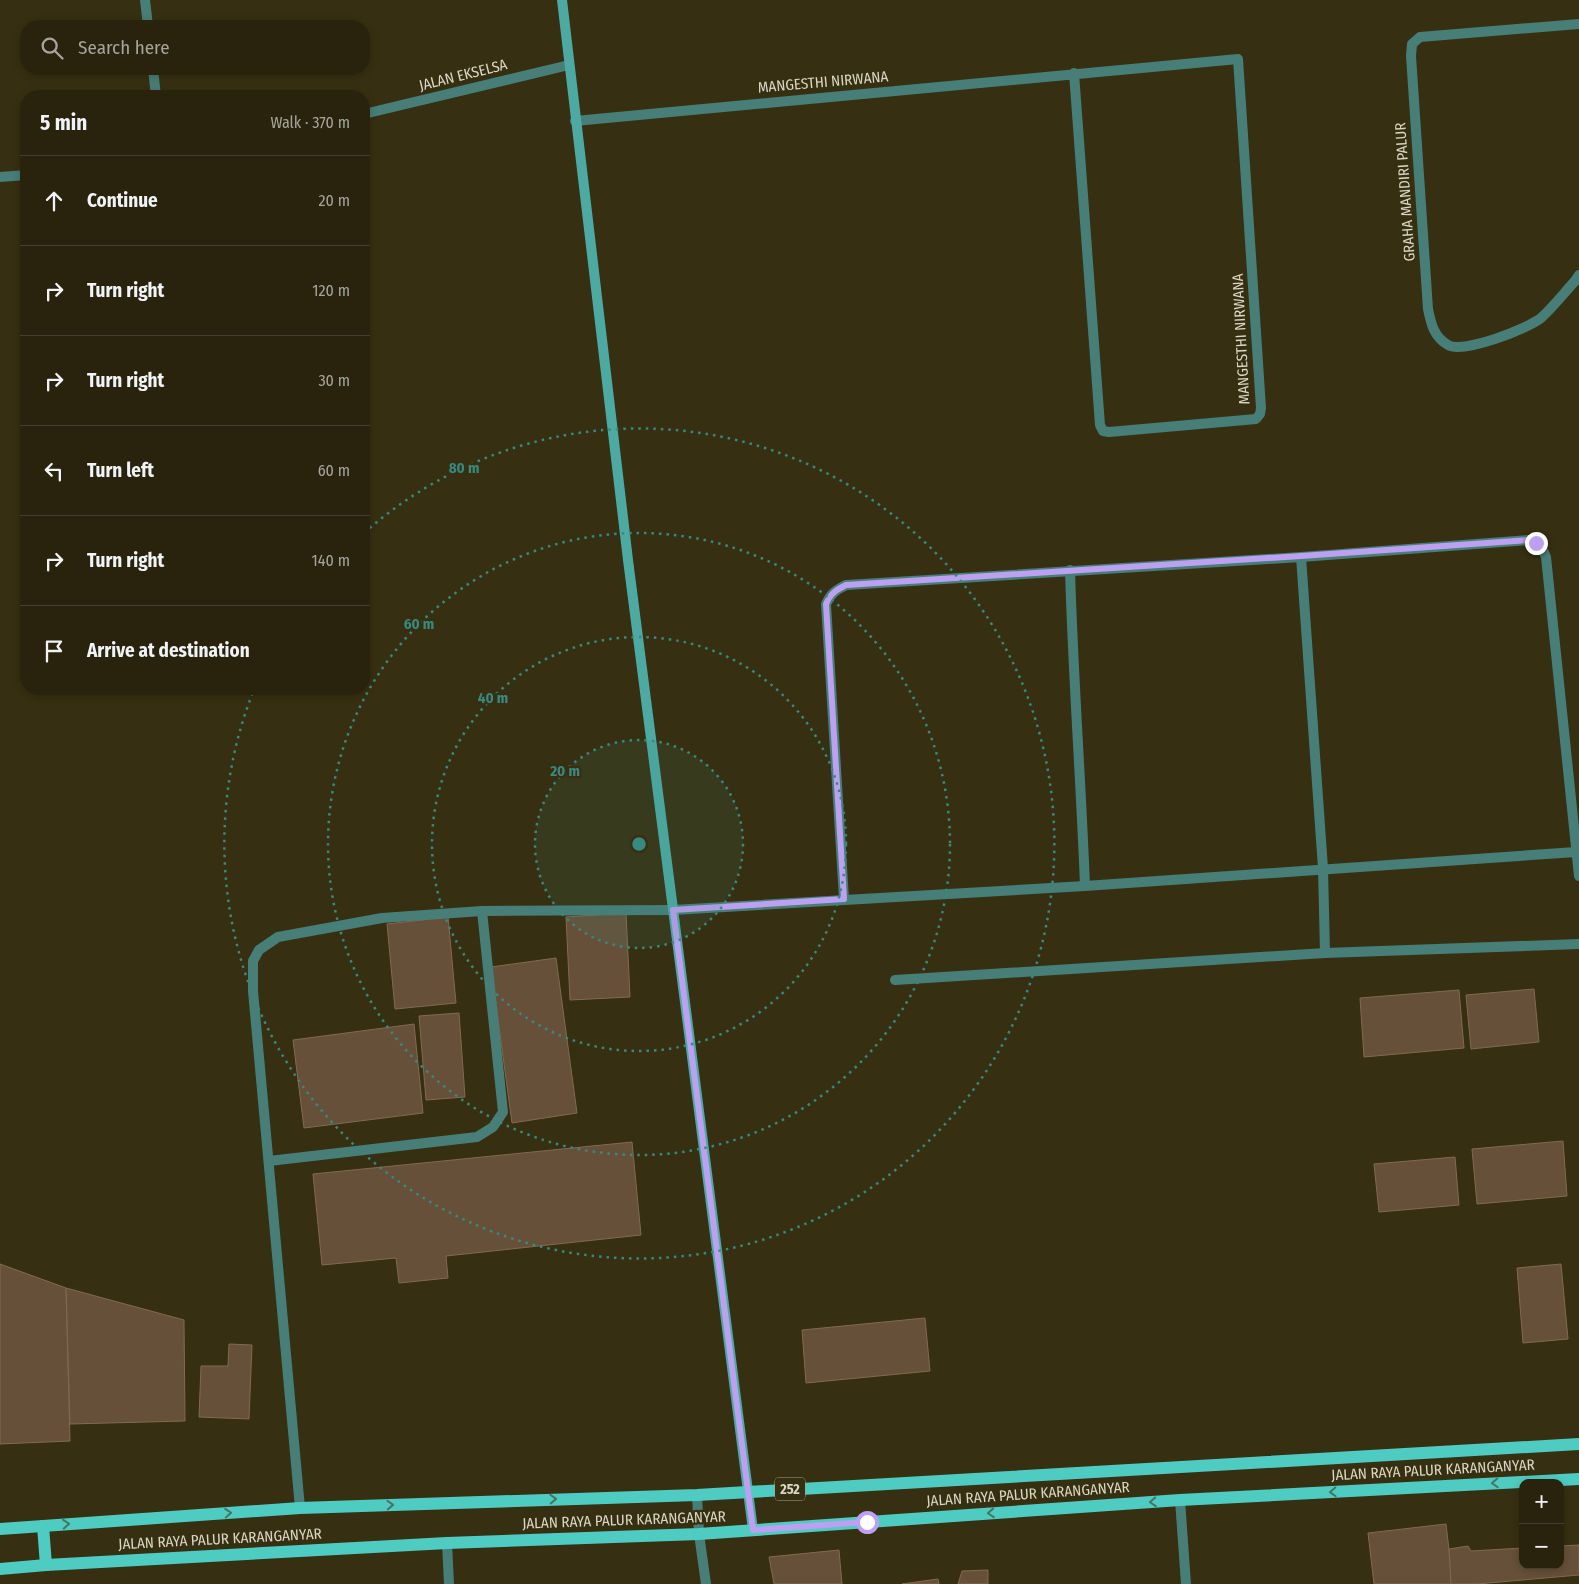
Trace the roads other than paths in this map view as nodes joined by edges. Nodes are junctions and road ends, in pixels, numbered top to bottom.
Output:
1 (145, 0) edge
2 (562, 0) edge
3 (147, 20) edge
4 (1579, 24) edge
5 (569, 65) junction
6 (1074, 73) junction
7 (154, 75) edge
8 (155, 90) edge
9 (370, 113) edge
10 (575, 121) junction
11 (20, 175) edge
12 (0, 177) edge
13 (1579, 275) edge
14 (1301, 556) junction
15 (1070, 570) junction
16 (1576, 852) junction
17 (1323, 868) junction
18 (1579, 876) edge
19 (1085, 886) junction
20 (844, 899) junction
21 (673, 910) junction
22 (482, 911) junction
23 (1579, 944) edge
24 (1325, 953) junction
25 (895, 980) dead end
26 (269, 1161) junction
27 (1579, 1444) edge
28 (1579, 1479) edge
29 (748, 1491) junction
30 (697, 1494) junction
31 (1180, 1500) junction
32 (300, 1508) junction
33 (43, 1526) junction
34 (0, 1529) edge
35 (753, 1530) junction
36 (699, 1534) junction
37 (447, 1543) junction
38 (46, 1565) junction
39 (0, 1569) edge
40 (449, 1584) edge
41 (706, 1584) edge
42 (1186, 1584) edge

1 - 3 street
2 - 5 main road
4 - 13 street, GRAHA MANDIRI PALUR
5 - 9 street, JALAN EKSELSA
5 - 10 main road
6 - 6 street, MANGESTHI NIRWANA
6 - 10 street, MANGESTHI NIRWANA
7 - 8 street
10 - 21 main road
11 - 12 street
14 - 15 street
14 - 16 street
14 - 17 street
15 - 19 street
15 - 20 street
16 - 17 street
16 - 18 street
17 - 19 street
17 - 24 street
19 - 20 street
20 - 21 street
21 - 22 street
21 - 29 main road
22 - 26 street
22 - 26 street
23 - 24 street
24 - 25 street
26 - 32 street
27 - 29 main road, JALAN RAYA PALUR KARANGANYAR / 252
28 -> 31 main road, JALAN RAYA PALUR KARANGANYAR
29 - 30 main road, JALAN RAYA PALUR KARANGANYAR / 252
29 - 35 main road
32 -> 30 main road, JALAN RAYA PALUR KARANGANYAR / 252
30 - 36 street
31 -> 35 main road, JALAN RAYA PALUR KARANGANYAR
31 - 42 street
33 -> 32 main road, JALAN RAYA PALUR KARANGANYAR / 252
33 - 34 main road, JALAN RAYA PALUR KARANGANYAR / 252
33 - 38 main road
35 - 36 main road, JALAN RAYA PALUR KARANGANYAR
36 - 37 main road, JALAN RAYA PALUR KARANGANYAR
36 - 41 street
37 - 38 main road, JALAN RAYA PALUR KARANGANYAR
37 - 40 street
38 - 39 main road, JALAN RAYA PALUR KARANGANYAR

